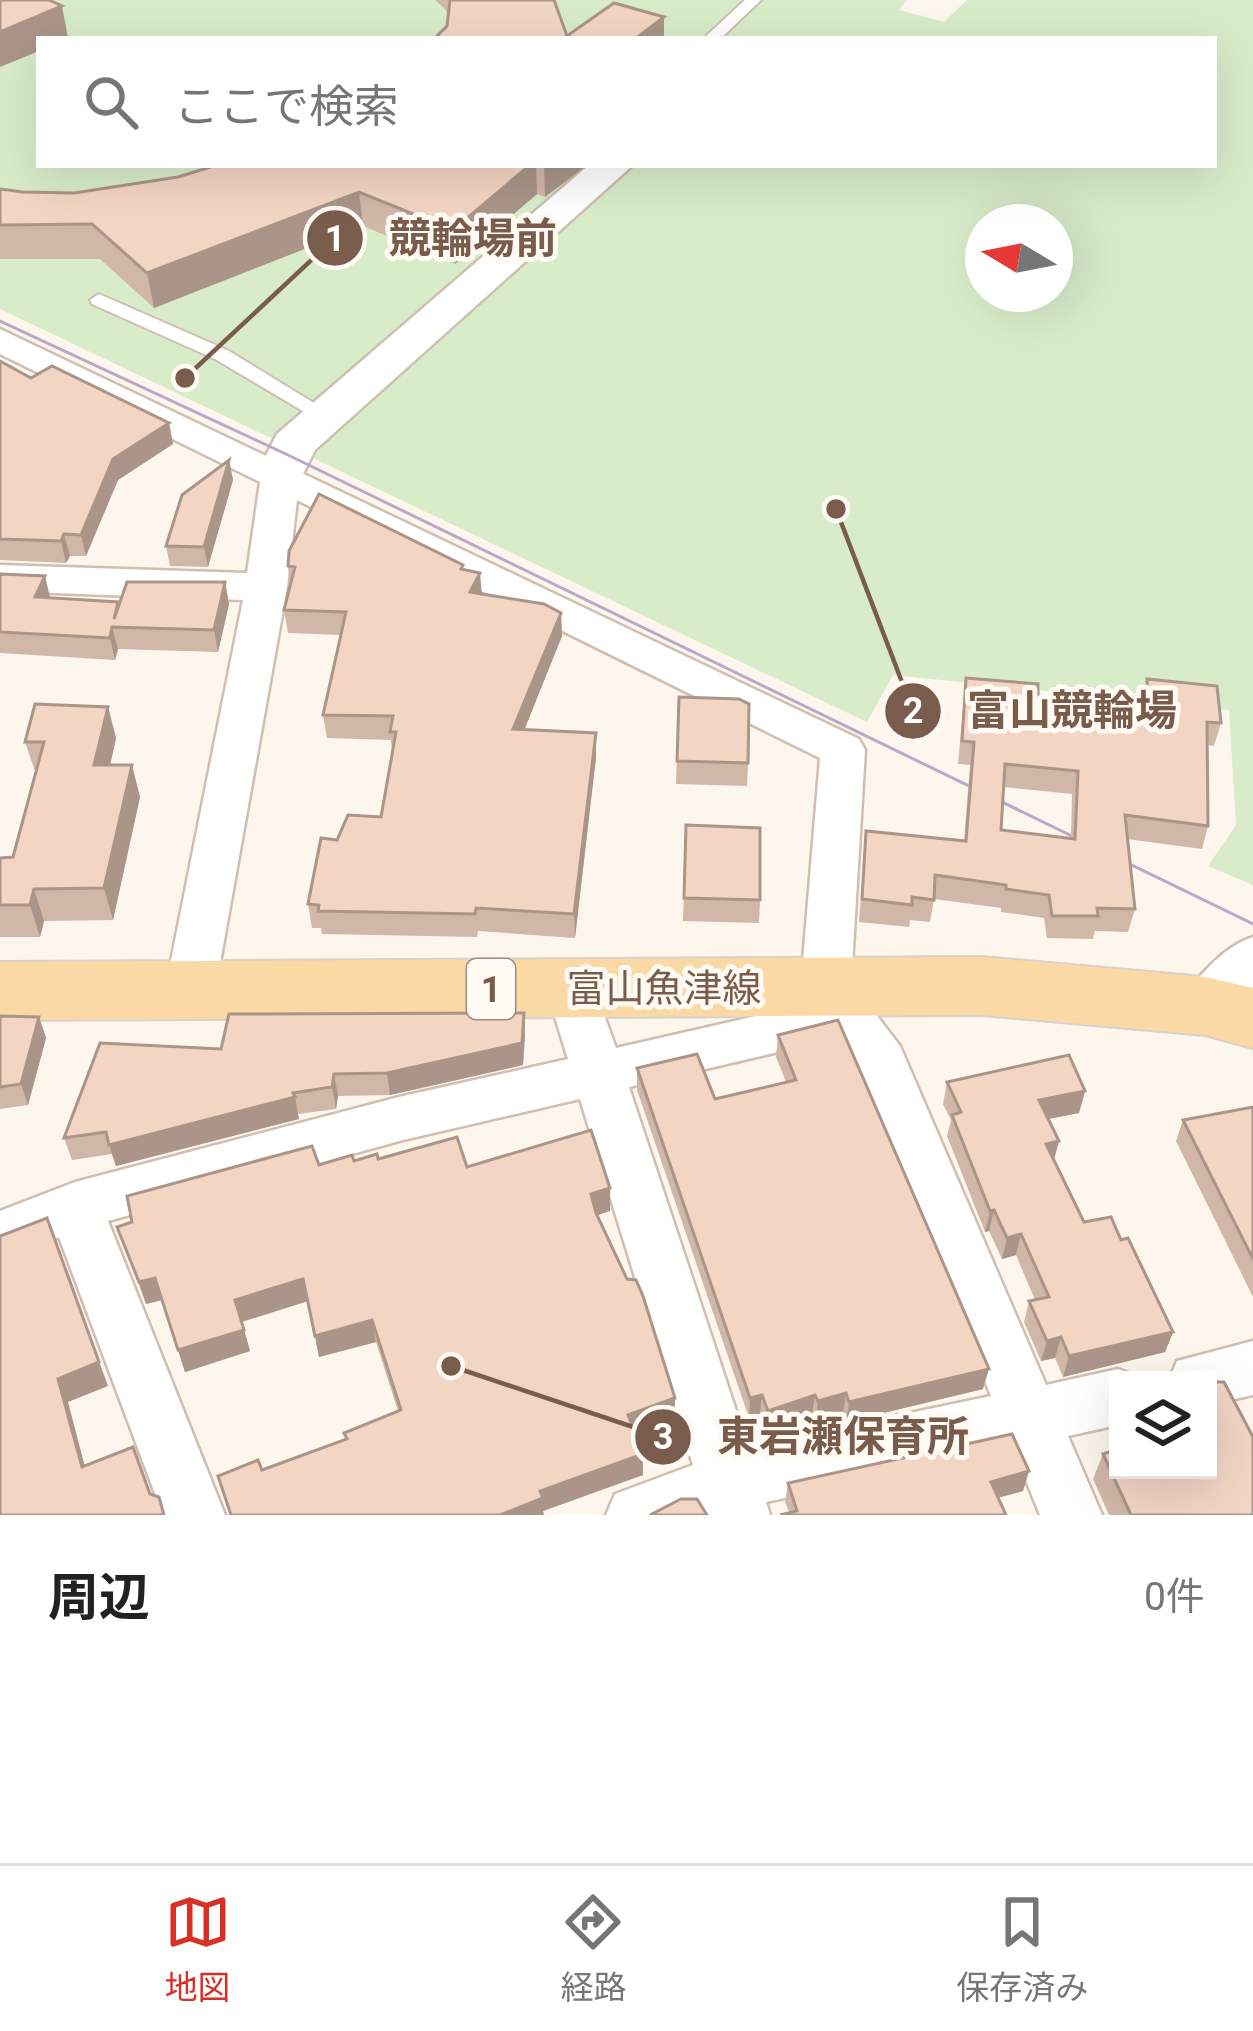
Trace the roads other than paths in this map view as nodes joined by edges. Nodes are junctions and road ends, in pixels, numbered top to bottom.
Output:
1 (754, 0) edge
2 (714, 36) edge
3 (610, 168) edge
4 (99, 300) dead end
5 (0, 340) edge
6 (325, 416) junction
7 (280, 475) junction
8 (2, 583) edge
9 (266, 587) junction
10 (826, 987) junction
11 (572, 988) junction
12 (0, 991) edge
13 (190, 991) junction
14 (1237, 993) edge
15 (600, 1075) junction
16 (75, 1206) junction
17 (0, 1236) edge
18 (1253, 1368) edge
19 (1217, 1376) edge
20 (1109, 1399) edge
21 (1028, 1415) junction
22 (735, 1497) edge
23 (194, 1515) edge
24 (637, 1515) edge
25 (1071, 1515) edge

1 - 2 lane
3 - 6 street
4 - 6 lane
5 - 7 street
6 - 7 street
7 - 9 street
7 - 10 street
8 - 9 street
9 - 13 street
10 - 11 main road, 富山魚津線 / 1
10 - 14 main road, 富山魚津線 / 1
10 - 15 street
10 - 21 street
11 - 13 main road, 富山魚津線 / 1
11 - 15 street
12 - 13 main road, 富山魚津線 / 1
15 - 16 street
15 - 22 street
16 - 17 street
16 - 23 street
18 - 19 street
20 - 21 street
21 - 22 street
21 - 25 street
22 - 24 street

